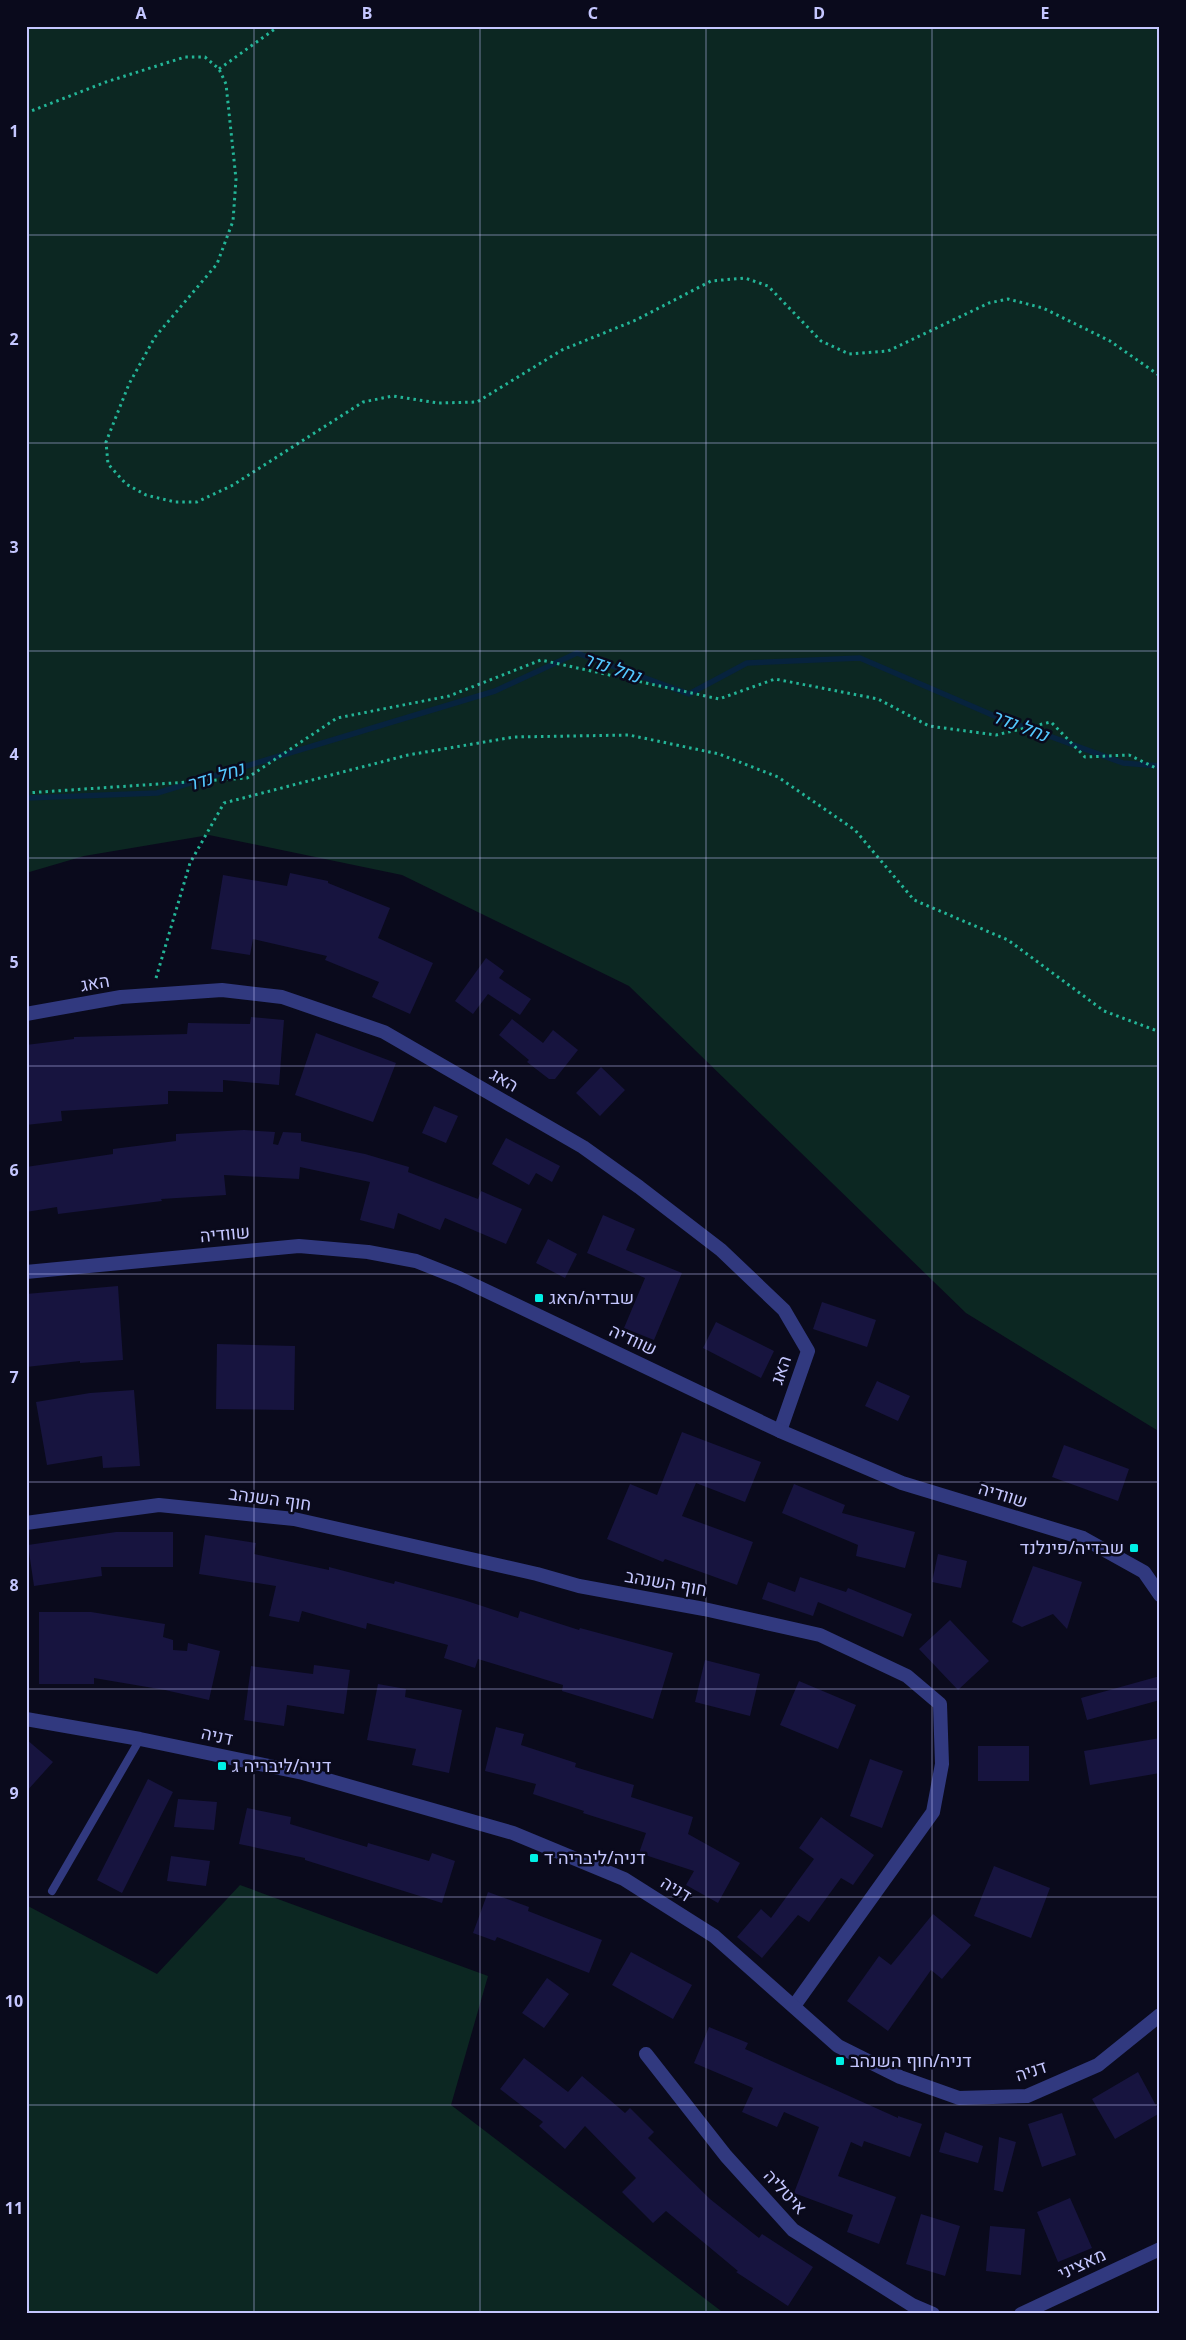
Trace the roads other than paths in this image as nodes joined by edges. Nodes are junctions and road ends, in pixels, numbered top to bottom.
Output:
1 (26, 1014) edge
2 (26, 1272) edge
3 (780, 1431) junction
4 (26, 1522) edge
5 (1160, 1595) edge
6 (26, 1719) edge
7 (140, 1739) junction
8 (52, 1891) dead end
9 (794, 2006) junction
10 (1160, 2015) edge
11 (646, 2054) dead end
12 (1160, 2249) edge
13 (933, 2314) edge
14 (1021, 2314) edge

1 - 3 street, האג
2 - 3 street, שוודיה
3 - 5 street, שוודיה
4 - 9 street, חוף השנהב
6 - 7 street, דניה
7 - 8 lane
7 - 9 street, דניה
9 - 10 street, דניה
11 - 13 street, איטליה
12 - 14 street, מאציני

